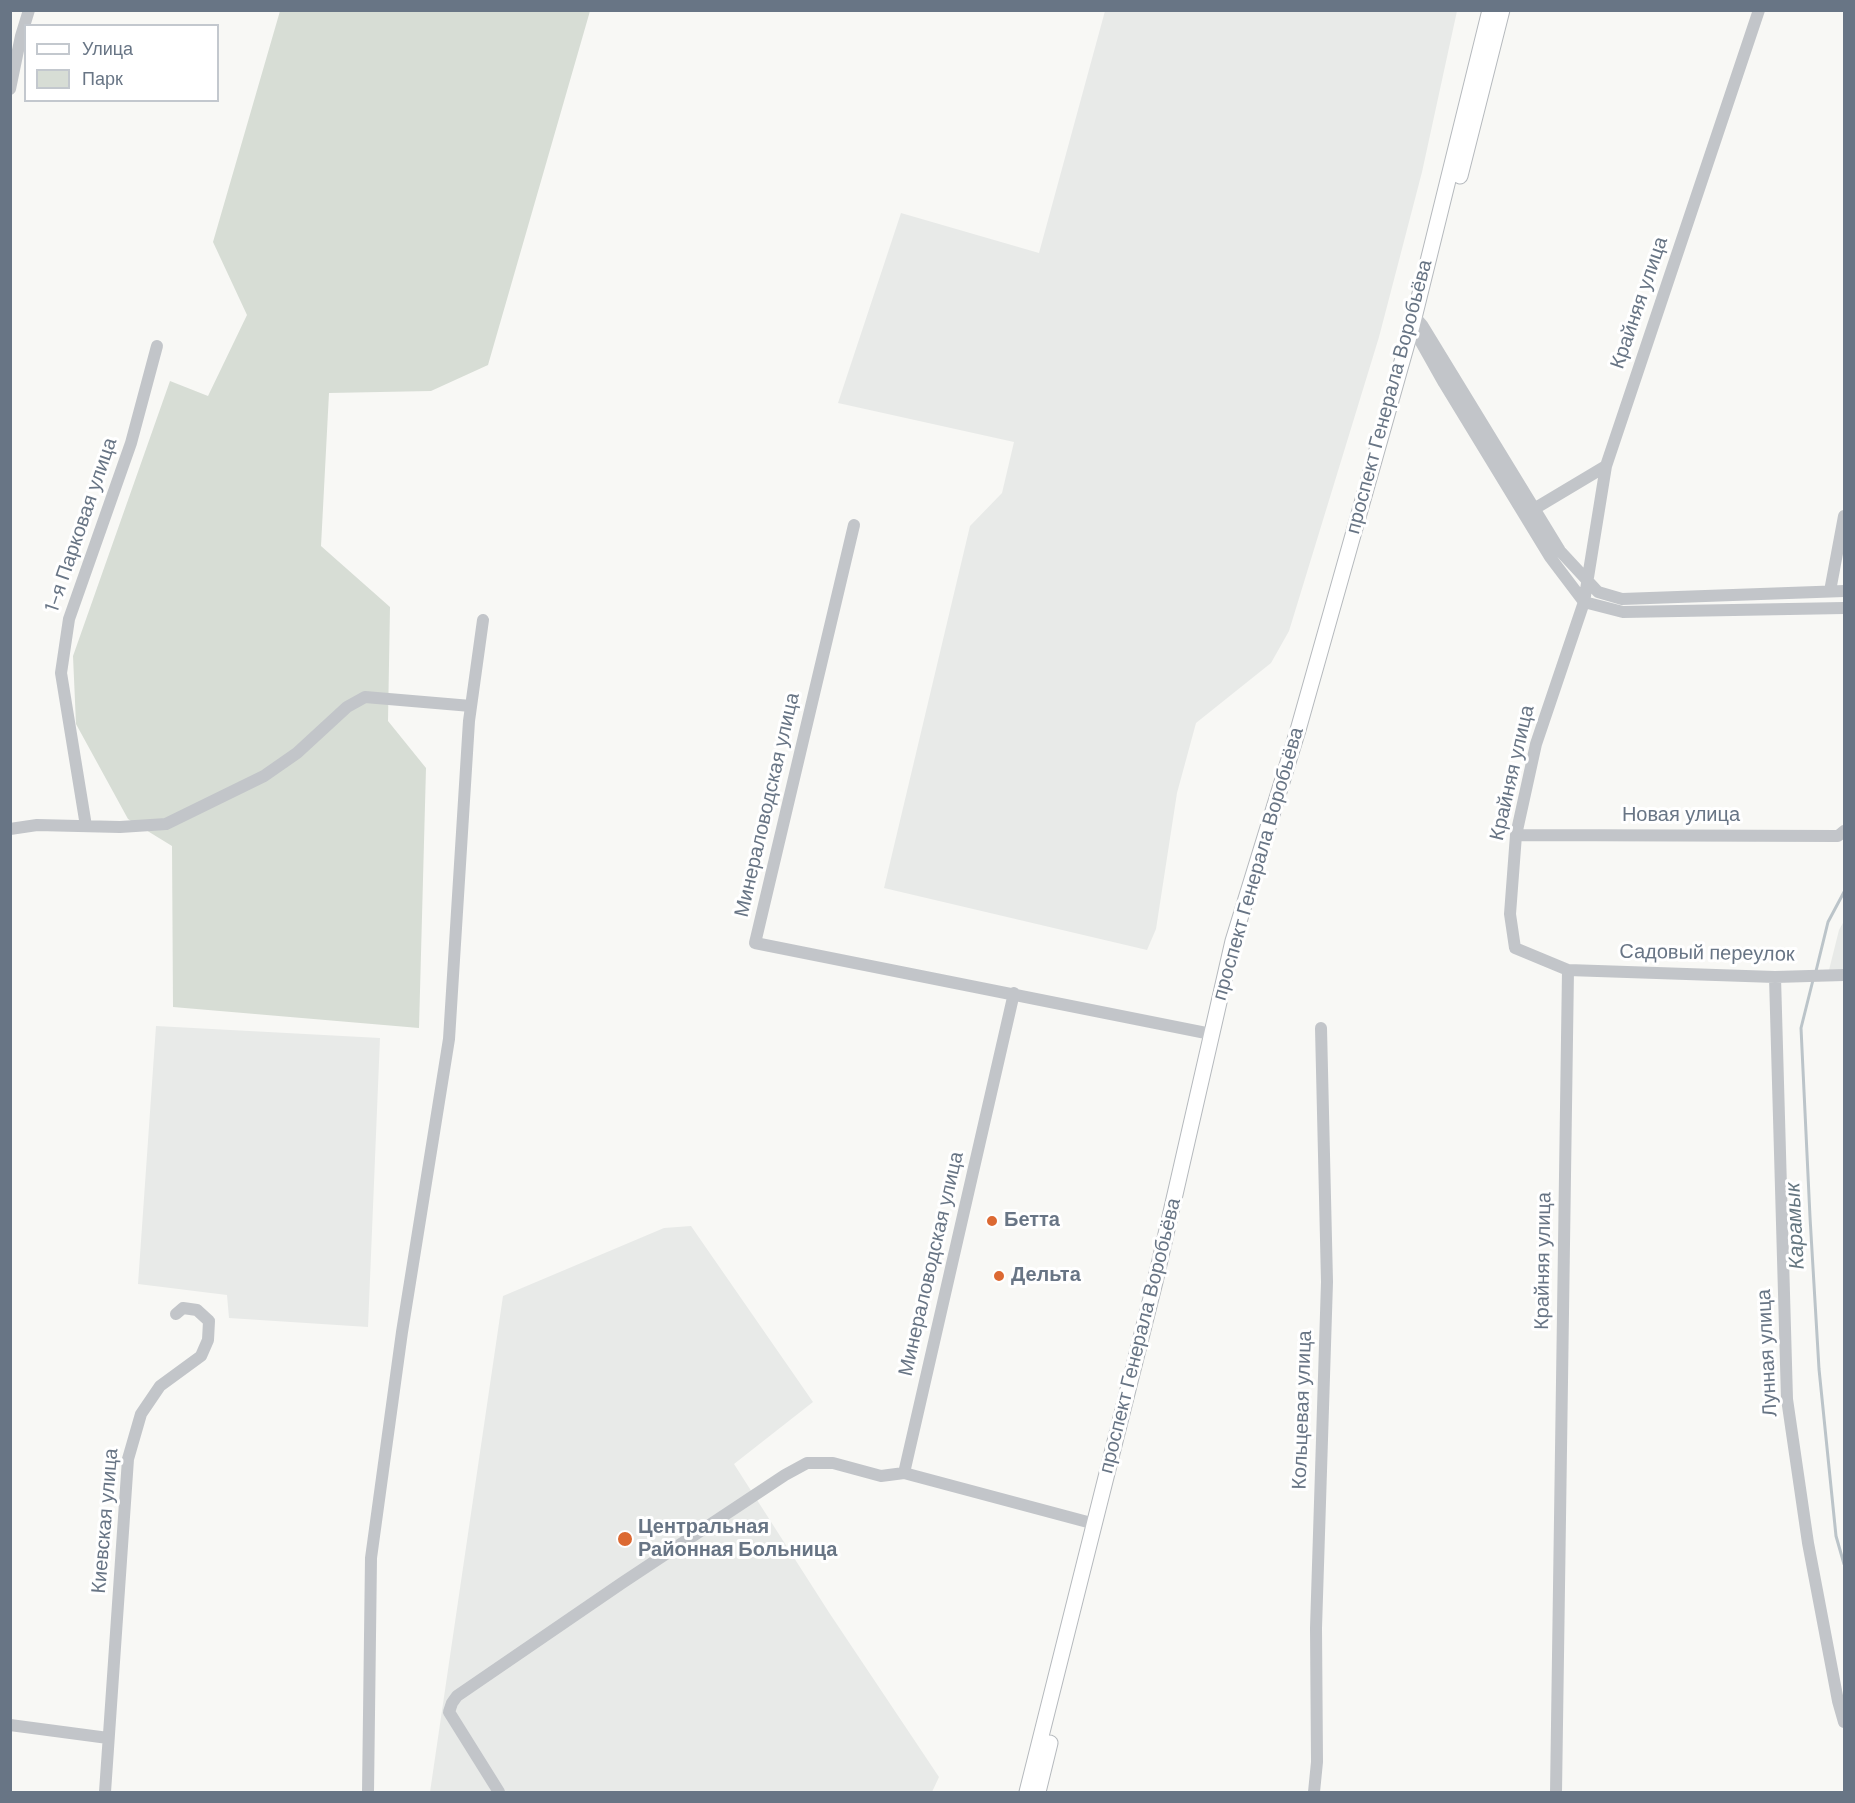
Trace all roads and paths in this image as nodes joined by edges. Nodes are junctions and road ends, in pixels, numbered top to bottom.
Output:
1 (1490, 10) edge
2 (1502, 10) edge
3 (1759, 10) edge
4 (24, 25) edge
5 (10, 89) edge
6 (1417, 326) junction
7 (157, 346) dead end
8 (1606, 466) junction
9 (1534, 508) junction
10 (1845, 516) edge
11 (854, 525) dead end
12 (1587, 580) junction
13 (1830, 591) junction
14 (1845, 591) edge
15 (1584, 602) junction
16 (1845, 608) edge
17 (483, 620) dead end
18 (471, 706) junction
19 (86, 826) junction
20 (10, 829) edge
21 (1845, 831) edge
22 (1516, 835) junction
23 (1568, 970) junction
24 (1845, 975) edge
25 (1775, 977) junction
26 (1014, 993) junction
27 (1322, 1028) dead end
28 (1211, 1034) junction
29 (176, 1314) dead end
30 (904, 1473) junction
31 (1095, 1524) junction
32 (1845, 1722) edge
33 (10, 1725) edge
34 (108, 1738) junction
35 (105, 1792) edge
36 (368, 1792) edge
37 (499, 1792) edge
38 (1027, 1792) edge
39 (1038, 1792) edge
40 (1314, 1792) edge
41 (1557, 1792) edge

1 - 6 main road, проспект Генерала Воробьёва
2 - 6 main road, проспект Генерала Воробьёва
3 - 8 street, Крайняя улица
4 - 5 street
6 - 9 street
6 - 15 street
6 - 28 main road, проспект Генерала Воробьёва
6 - 39 main road, проспект Генерала Воробьёва
7 - 19 street, 1-я Парковая улица
8 - 9 street
8 - 12 street, Крайняя улица
9 - 12 street
10 - 13 street
11 - 26 street, Минераловодская улица
12 - 13 street
12 - 15 street, Крайняя улица
13 - 14 street
15 - 16 street
15 - 22 street, Крайняя улица
17 - 18 street
18 - 19 street
18 - 36 street
19 - 20 street
21 - 22 street, Новая улица
22 - 23 street, Крайняя улица
23 - 25 street, Садовый переулок
23 - 41 street, Крайняя улица
24 - 25 street, Садовый переулок
25 - 32 street, Лунная улица
26 - 28 street, Минераловодская улица
26 - 30 street, Минераловодская улица
27 - 40 street, Кольцевая улица
28 - 31 main road, проспект Генерала Воробьёва
29 - 34 street, Киевская улица
30 - 31 street
30 - 37 street
31 - 38 main road, проспект Генерала Воробьёва
33 - 34 street
34 - 35 street, Киевская улица

